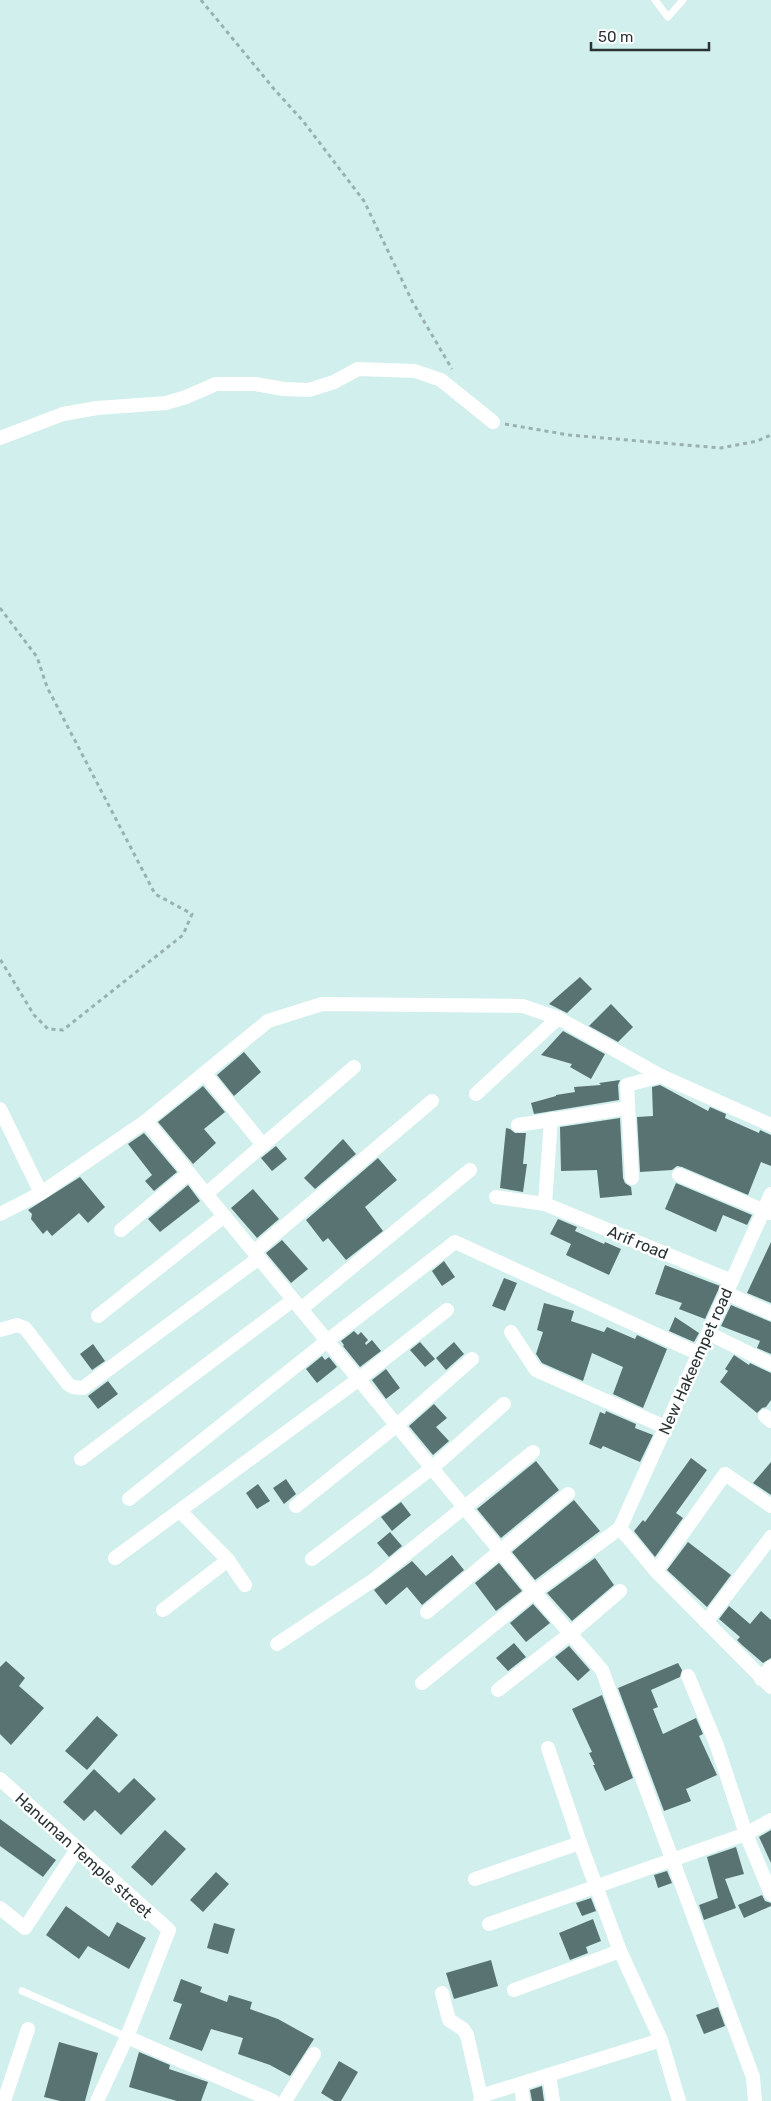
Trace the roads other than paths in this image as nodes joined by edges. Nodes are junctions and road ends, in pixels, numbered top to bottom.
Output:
1 (655, 0) edge
2 (683, 0) edge
3 (493, 422) road end
4 (0, 438) edge
5 (558, 1018) junction
6 (354, 1067) dead end
7 (205, 1074) junction
8 (661, 1076) junction
9 (476, 1094) dead end
10 (432, 1101) dead end
11 (627, 1108) junction
12 (0, 1109) edge
13 (551, 1119) junction
14 (146, 1121) junction
15 (518, 1125) dead end
16 (771, 1125) edge
17 (262, 1145) junction
18 (470, 1170) dead end
19 (189, 1173) junction
20 (678, 1174) dead end
21 (632, 1178) dead end
22 (41, 1193) junction
23 (206, 1194) junction
24 (771, 1194) edge
25 (496, 1197) dead end
26 (545, 1204) junction
27 (767, 1212) edge
28 (0, 1214) edge
29 (224, 1216) junction
30 (121, 1230) dead end
31 (256, 1255) junction
32 (732, 1280) junction
33 (726, 1294) junction
34 (297, 1305) junction
35 (447, 1310) dead end
36 (771, 1313) edge
37 (98, 1316) dead end
38 (0, 1330) edge
39 (511, 1332) dead end
40 (708, 1333) junction
41 (327, 1341) junction
42 (699, 1354) junction
43 (472, 1359) dead end
44 (771, 1364) edge
45 (359, 1379) junction
46 (504, 1404) dead end
47 (397, 1426) junction
48 (666, 1427) junction
49 (533, 1452) dead end
50 (81, 1459) dead end
51 (432, 1468) junction
52 (568, 1494) dead end
53 (129, 1499) dead end
54 (296, 1506) dead end
55 (771, 1506) edge
56 (464, 1507) junction
57 (180, 1511) junction
58 (612, 1534) junction
59 (771, 1536) edge
60 (499, 1550) junction
61 (114, 1558) dead end
62 (312, 1559) dead end
63 (228, 1560) junction
64 (656, 1571) junction
65 (245, 1585) dead end
66 (620, 1591) dead end
67 (534, 1592) junction
68 (163, 1610) dead end
69 (427, 1612) dead end
70 (706, 1622) junction
71 (571, 1633) junction
72 (277, 1644) dead end
73 (771, 1667) edge
74 (688, 1676) dead end
75 (422, 1683) dead end
76 (766, 1683) edge
77 (498, 1690) dead end
78 (548, 1748) dead end
79 (0, 1779) edge
80 (771, 1820) edge
81 (746, 1834) junction
82 (580, 1843) junction
83 (77, 1849) junction
84 (672, 1861) junction
85 (475, 1879) dead end
86 (596, 1886) junction
87 (771, 1894) edge
88 (0, 1908) edge
89 (489, 1924) dead end
90 (620, 1951) junction
91 (514, 1990) dead end
92 (22, 1991) dead end
93 (442, 1993) dead end
94 (28, 2030) dead end
95 (127, 2037) junction
96 (661, 2040) junction
97 (314, 2054) dead end
98 (549, 2076) junction
99 (521, 2085) junction
100 (480, 2099) edge
101 (4, 2101) edge
102 (97, 2101) edge
103 (274, 2101) edge
104 (285, 2101) edge
105 (523, 2101) edge
106 (553, 2101) edge
107 (679, 2101) edge
108 (755, 2101) edge

1 - 2 lane
3 - 4 street
5 - 7 street
5 - 8 street
5 - 9 street
6 - 17 street
7 - 14 street
7 - 17 street
8 - 11 street
8 - 16 street
10 - 31 street
11 - 13 street
11 - 21 street
12 - 22 street
13 - 15 street
13 - 26 street
14 - 19 street
14 - 22 street
17 - 23 street
18 - 34 street
19 - 23 street
19 - 30 street
20 - 27 street
22 - 28 street
23 - 29 street
24 - 27 street, New Hakeempet road
25 - 26 street, Arif road
26 - 32 street, Arif road
27 - 32 street, New Hakeempet road
29 - 31 street
29 - 37 street
31 - 34 street
31 - 38 street
32 - 33 street, New Hakeempet road
33 - 36 street
33 - 40 street, New Hakeempet road
34 - 41 street
34 - 50 street
35 - 45 street
39 - 48 street
40 - 42 street, New Hakeempet road
40 - 44 street
41 - 42 street
41 - 45 street
41 - 53 street
42 - 48 street, New Hakeempet road
43 - 47 street
45 - 47 street
45 - 57 street
46 - 51 street
47 - 51 street
47 - 54 street
48 - 58 street, New Hakeempet road
49 - 56 street
51 - 56 street
51 - 62 street
52 - 60 street
55 - 64 street
56 - 60 street
56 - 72 street
57 - 61 street
57 - 63 street
58 - 64 street
58 - 67 street
59 - 70 street
60 - 67 street
60 - 69 street
63 - 65 street
63 - 68 street
64 - 70 street
66 - 71 street
67 - 71 street
67 - 75 street
70 - 76 street
71 - 77 street
71 - 84 street
73 - 76 street
74 - 81 street
78 - 82 street
79 - 83 street, Hanuman Temple street
80 - 81 street
81 - 84 street
81 - 87 street
82 - 85 street
82 - 86 street
83 - 88 street
83 - 95 street, Hanuman Temple street
84 - 86 street
84 - 108 street
86 - 89 street
86 - 90 street
90 - 91 street
90 - 96 street
92 - 95 lane
93 - 100 street
94 - 101 street
95 - 102 street
95 - 103 street
96 - 98 street
96 - 107 street
97 - 104 street
98 - 99 street
98 - 106 street
99 - 100 street
99 - 105 street

